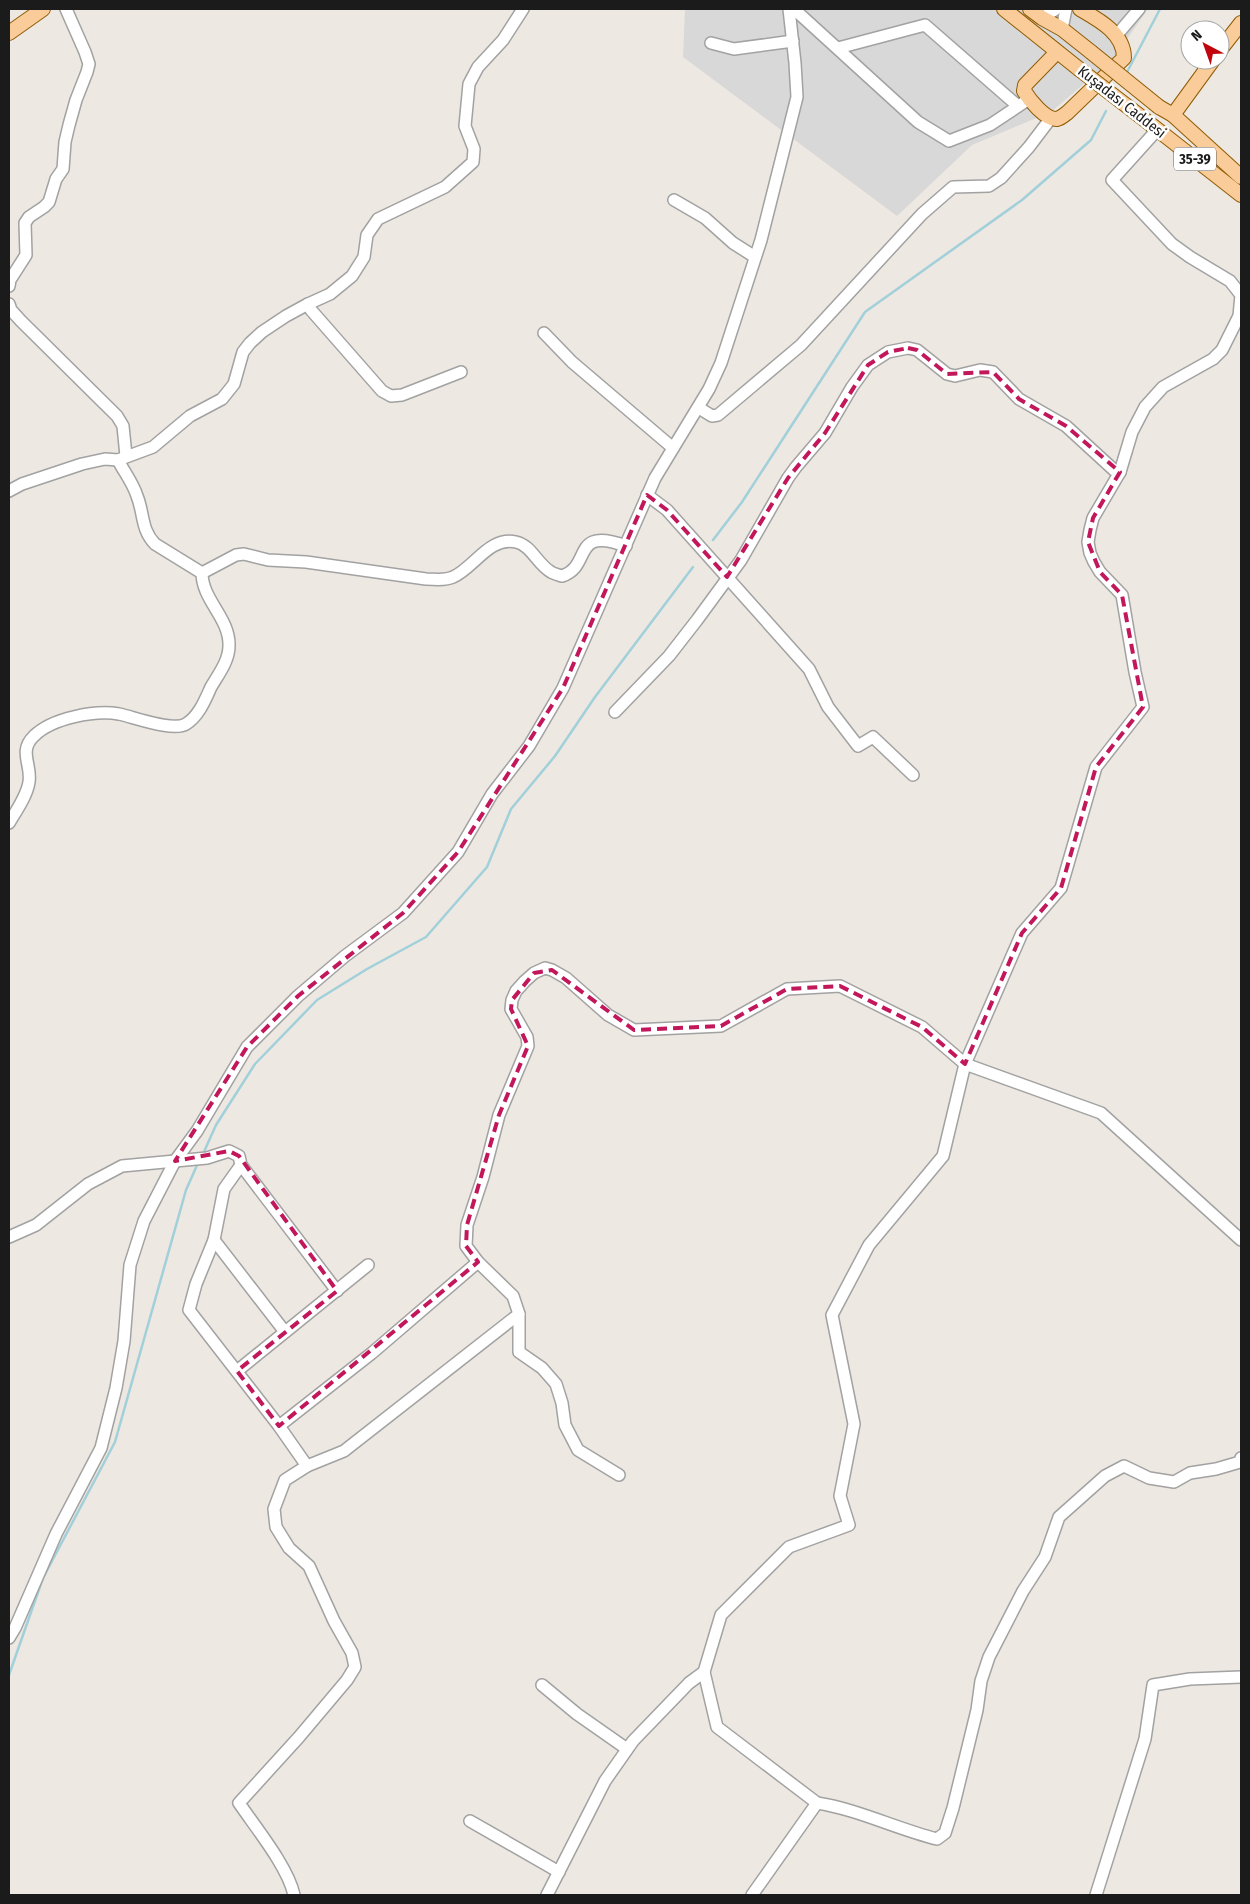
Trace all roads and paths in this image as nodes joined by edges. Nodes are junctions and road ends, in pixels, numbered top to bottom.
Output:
1 (43, 9) edge
2 (66, 9) edge
3 (523, 9) edge
4 (789, 9) edge
5 (794, 9) edge
6 (1004, 9) edge
7 (1030, 9) edge
8 (1056, 9) edge
9 (1066, 9) edge
10 (1080, 9) edge
11 (1139, 9) edge
12 (1042, 18) junction
13 (1241, 23) edge
14 (1062, 29) junction
15 (9, 33) edge
16 (1116, 36) junction
17 (1230, 37) edge
18 (793, 41) junction
19 (711, 43) dead end
20 (838, 48) junction
21 (1057, 52) junction
22 (1206, 70) edge
23 (1023, 102) junction
24 (1173, 114) junction
25 (1051, 118) junction
26 (1153, 127) junction
27 (1241, 176) edge
28 (1241, 195) edge
29 (674, 200) dead end
30 (755, 257) junction
31 (9, 286) edge
32 (9, 304) edge
33 (308, 304) junction
34 (544, 333) dead end
35 (461, 372) dead end
36 (699, 408) junction
37 (673, 448) junction
38 (122, 458) junction
39 (1120, 472) junction
40 (9, 491) edge
41 (647, 495) junction
42 (626, 546) junction
43 (202, 573) junction
44 (727, 577) junction
45 (615, 712) dead end
46 (913, 775) dead end
47 (9, 822) edge
48 (965, 1064) junction
49 (175, 1161) junction
50 (241, 1165) junction
51 (9, 1237) edge
52 (214, 1240) junction
53 (1241, 1240) edge
54 (478, 1262) junction
55 (368, 1265) dead end
56 (337, 1291) junction
57 (519, 1314) junction
58 (285, 1332) junction
59 (237, 1370) junction
60 (280, 1426) junction
61 (1241, 1458) edge
62 (307, 1466) junction
63 (619, 1475) dead end
64 (9, 1638) edge
65 (704, 1672) junction
66 (1241, 1677) edge
67 (542, 1685) dead end
68 (627, 1750) junction
69 (817, 1803) junction
70 (470, 1821) dead end
71 (559, 1872) junction
72 (294, 1895) edge
73 (547, 1895) edge
74 (752, 1895) edge
75 (1096, 1895) edge

1 - 15 main road
2 - 31 street
3 - 33 street
4 - 18 street
5 - 20 street
6 - 21 main road, Kuşadası Caddesi / 35-39
7 - 12 main road, Kuşadası Caddesi / 35-39
8 - 12 street
9 - 14 street
10 - 16 main road
11 - 16 street
12 - 14 main road, Kuşadası Caddesi / 35-39
13 - 17 main road
14 - 24 main road, Kuşadası Caddesi / 35-39, bridge
16 - 25 main road
18 - 19 street
18 - 30 street
20 - 23 street
20 - 23 street
21 - 23 main road
21 - 26 main road, Kuşadası Caddesi / 35-39, bridge
22 - 24 main road
23 - 25 main road
24 - 27 main road, Kuşadası Caddesi / 35-39
25 - 36 street
26 - 28 main road, Kuşadası Caddesi / 35-39
26 - 39 street
29 - 30 street
30 - 36 street
32 - 38 street
33 - 35 street
33 - 38 street
34 - 37 street
36 - 37 street
37 - 41 street
38 - 40 street
38 - 43 street
39 - 44 street
39 - 48 street
41 - 42 street
41 - 44 street
42 - 43 street
42 - 49 street
43 - 47 street
44 - 45 street
44 - 46 street
48 - 53 street
48 - 54 street
48 - 65 street
49 - 50 street
49 - 51 street
49 - 64 street
50 - 52 street
50 - 56 street
52 - 58 street
52 - 59 street
54 - 57 street
54 - 60 street
55 - 56 street
56 - 58 street
57 - 62 street
57 - 63 street
58 - 59 street
59 - 60 street
60 - 62 street
61 - 69 street
62 - 72 street
65 - 68 street
65 - 69 street
66 - 75 street
67 - 68 street
68 - 71 street
69 - 74 street
70 - 71 street
71 - 73 street

